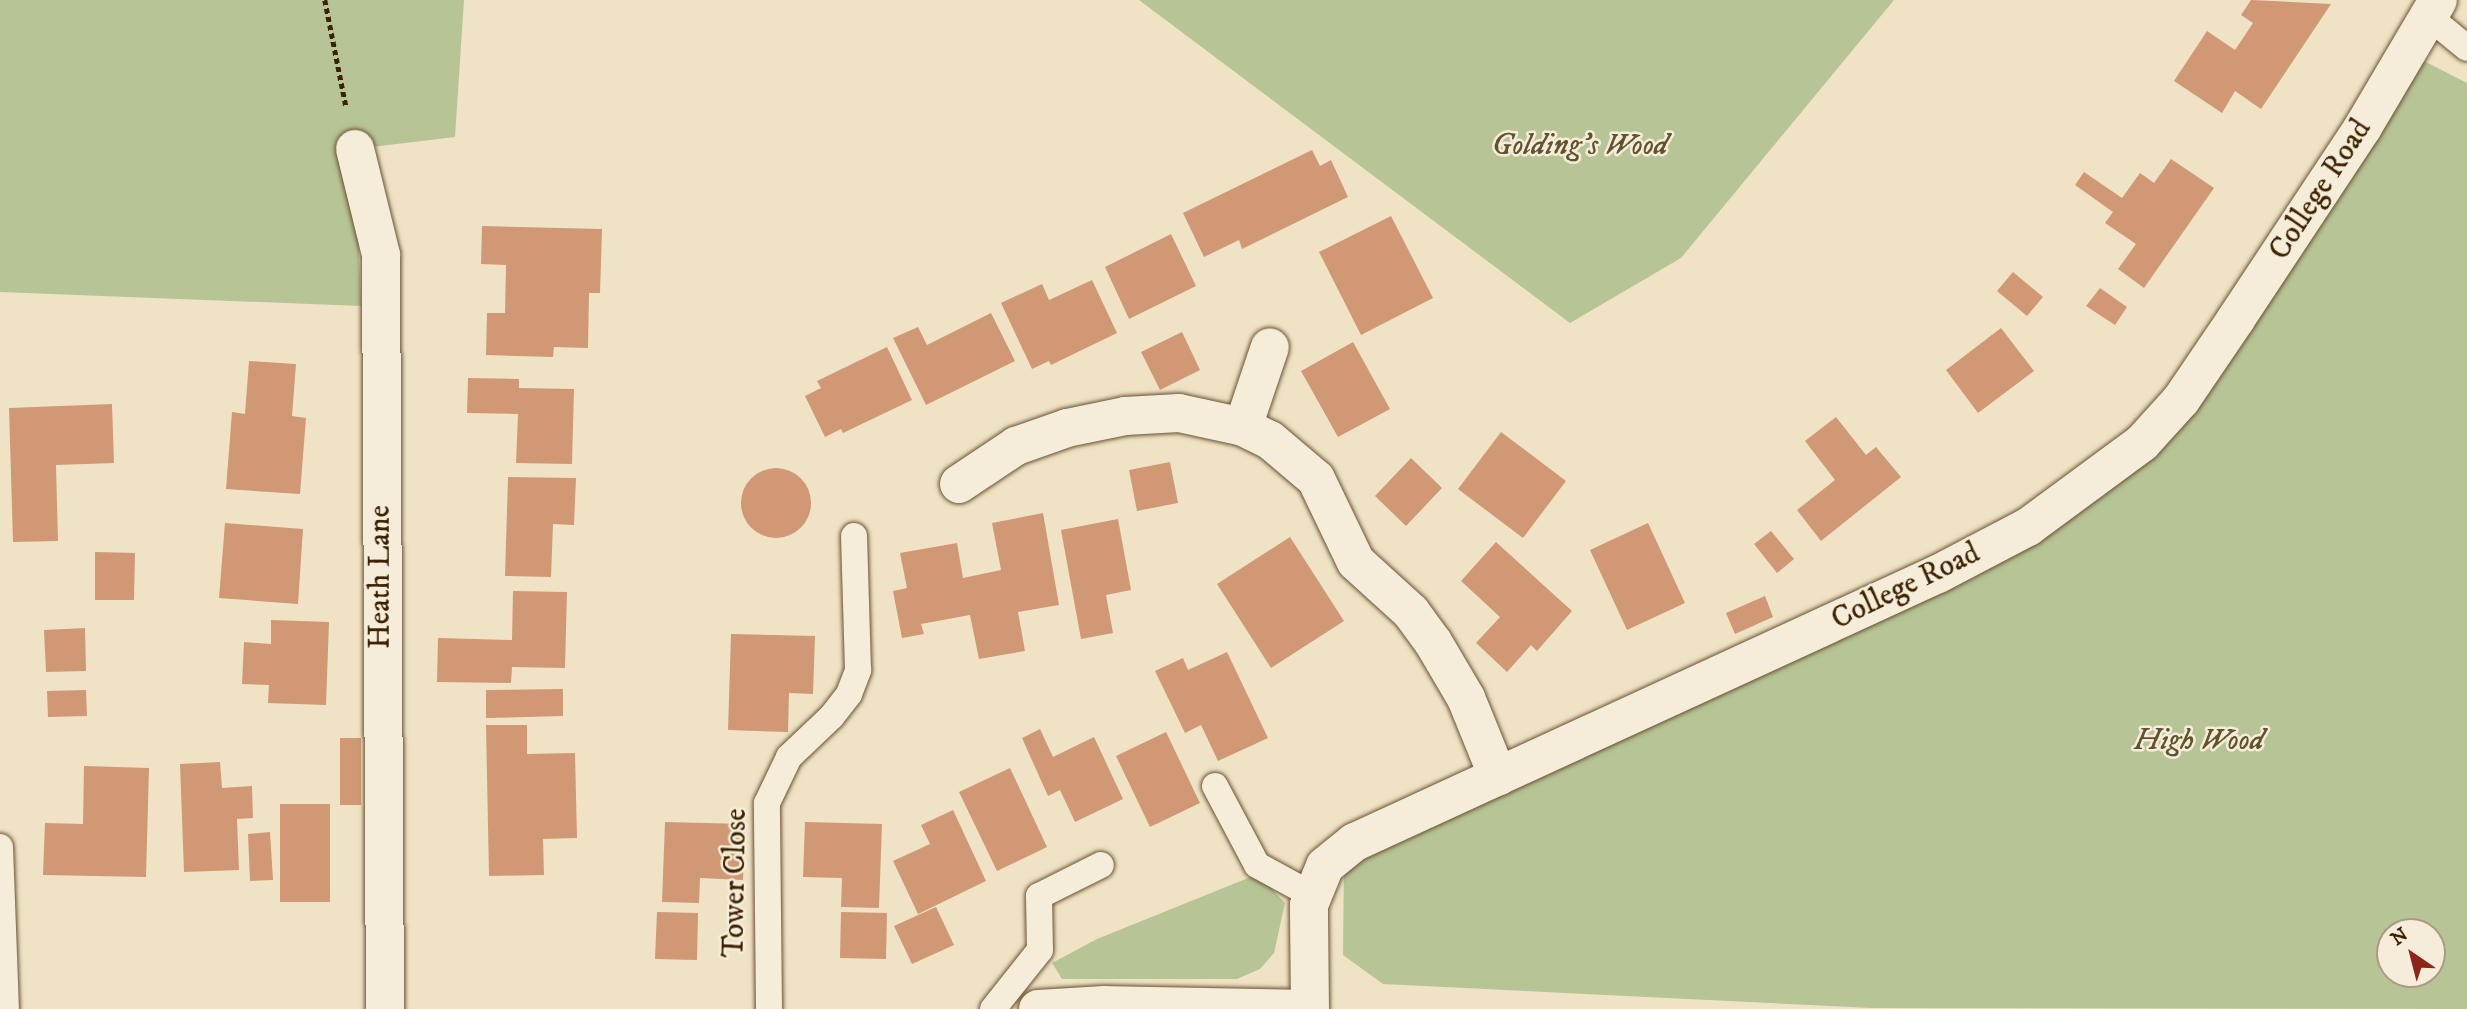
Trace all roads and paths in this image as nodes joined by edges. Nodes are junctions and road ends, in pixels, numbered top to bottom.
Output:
1 (325, 0) edge
2 (2433, 8) edge
3 (2467, 48) edge
4 (355, 149) joint
5 (1270, 347) dead end
6 (1242, 427) junction
7 (959, 484) dead end
8 (854, 536) dead end
9 (1498, 777) junction
10 (1215, 786) dead end
11 (0, 846) edge
12 (1101, 865) dead end
13 (1312, 895) junction
14 (6, 1009) edge
15 (385, 1009) edge
16 (769, 1009) edge
17 (993, 1009) edge
18 (1038, 1009) edge
19 (1308, 1009) edge

1 - 4 path
2 - 3 lane
2 - 9 street, College Road
4 - 15 street, Heath Lane
5 - 6 street
6 - 7 street
6 - 9 street
8 - 16 lane, Tower Close
9 - 13 street, College Road
10 - 13 lane
11 - 14 lane
12 - 17 lane
13 - 19 street, College Road
18 - 19 street

